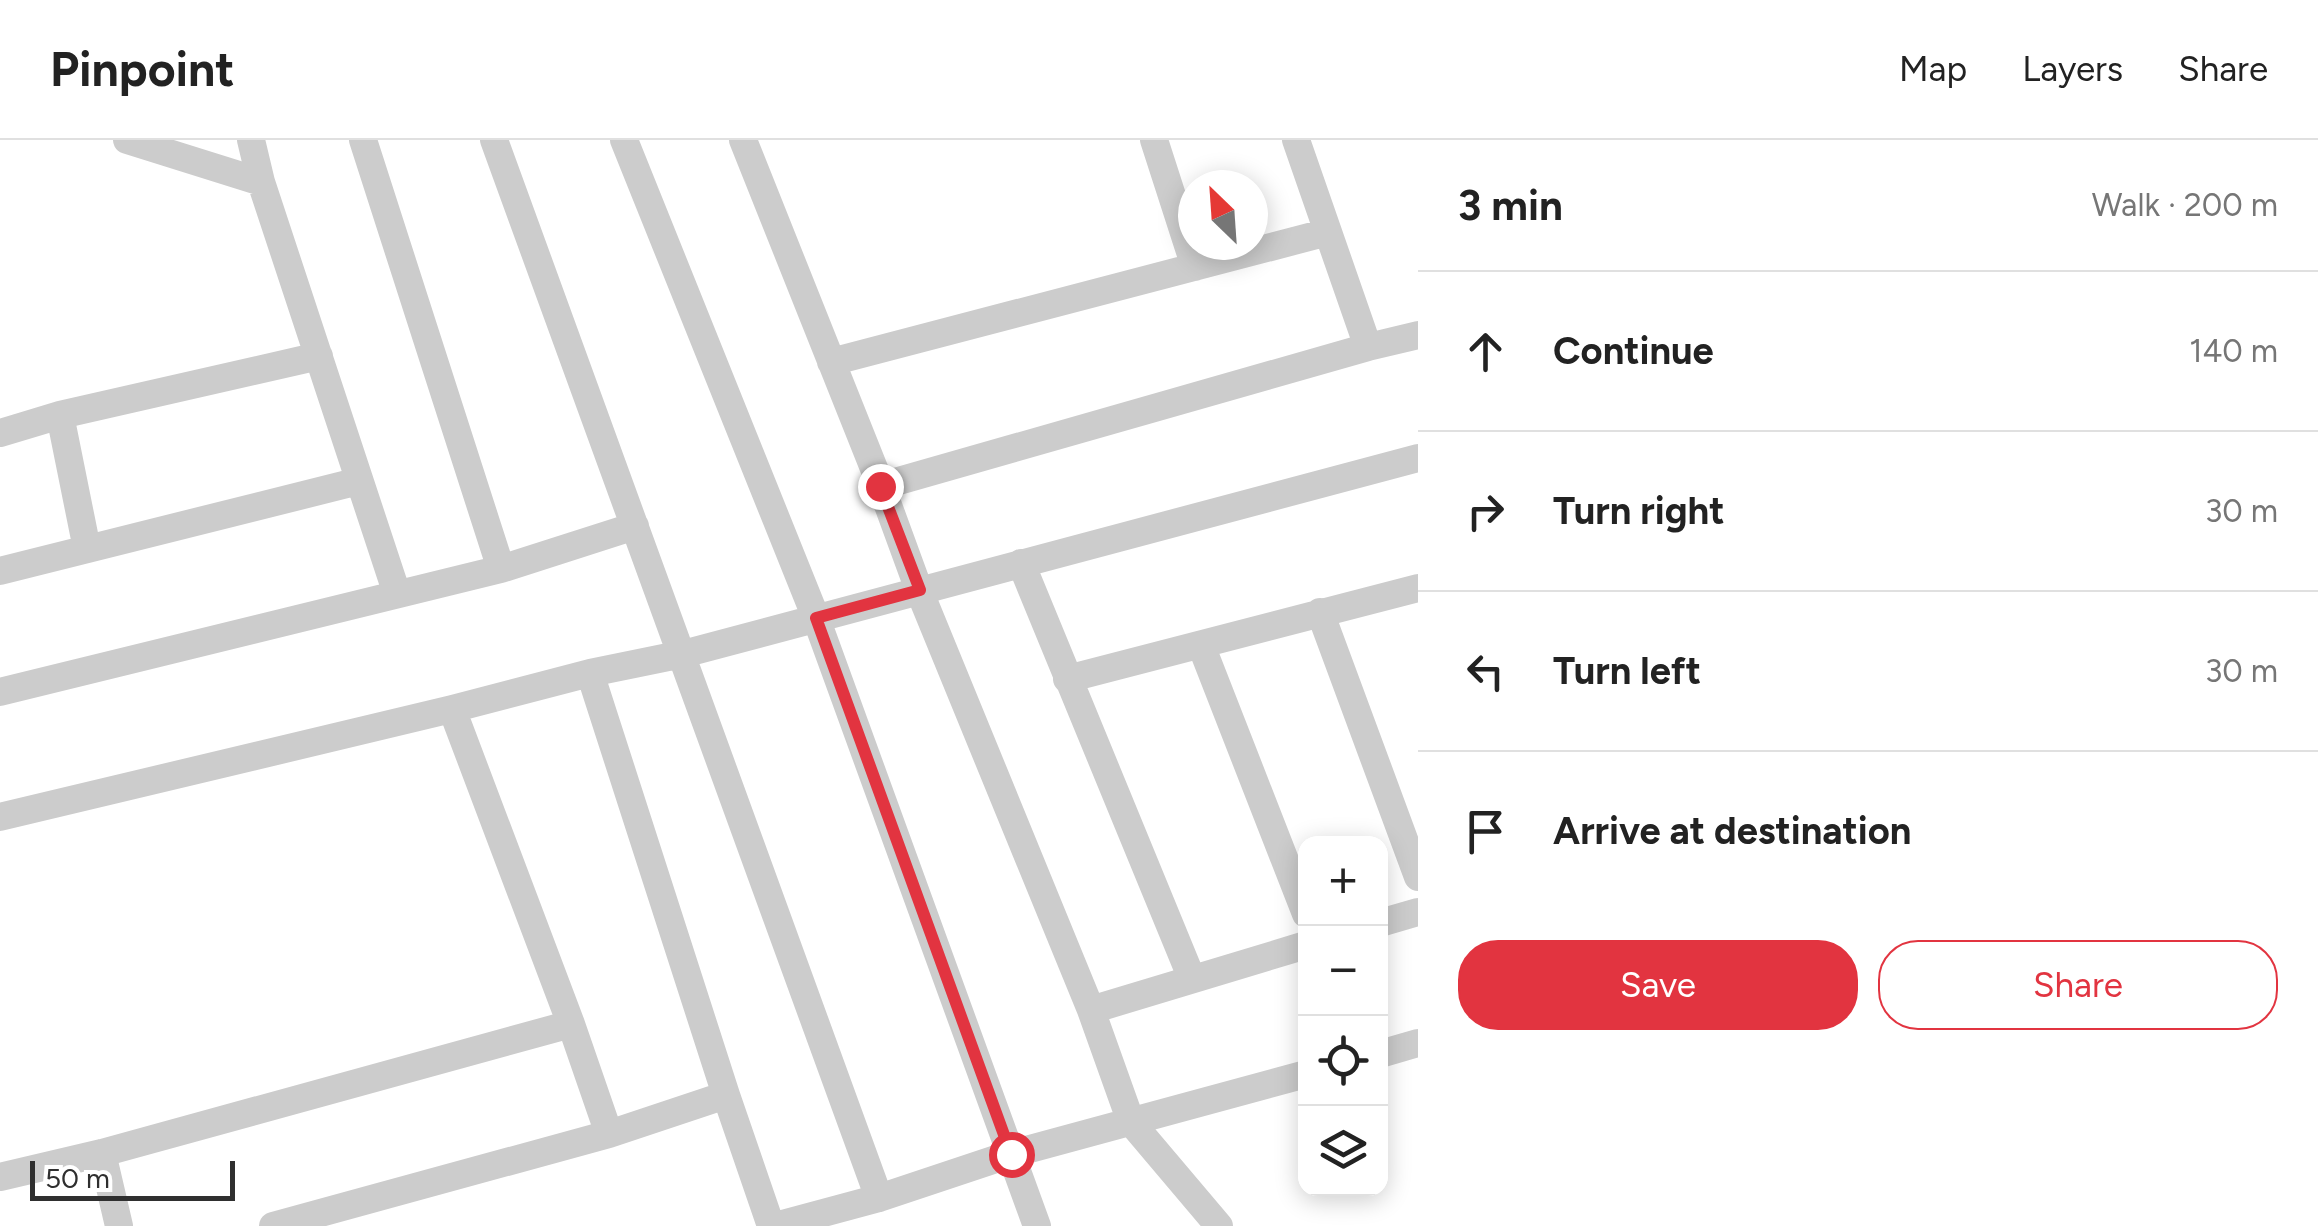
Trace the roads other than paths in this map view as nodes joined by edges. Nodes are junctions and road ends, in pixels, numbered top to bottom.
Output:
1 (127, 140) edge
2 (251, 140) edge
3 (363, 140) edge
4 (494, 140) edge
5 (624, 140) edge
6 (742, 140) edge
7 (1154, 140) edge
8 (1296, 140) edge
9 (261, 182) junction
10 (1328, 232) junction
11 (1195, 267) junction
12 (1418, 335) edge
13 (1368, 347) junction
14 (319, 356) junction
15 (832, 362) junction
16 (60, 415) junction
17 (0, 433) edge
18 (1418, 458) edge
19 (359, 481) junction
20 (880, 486) junction
21 (636, 526) junction
22 (86, 549) junction
23 (1021, 563) junction
24 (501, 569) junction
25 (0, 570) edge
26 (1418, 588) edge
27 (920, 590) junction
28 (397, 594) junction
29 (1320, 612) junction
30 (816, 618) junction
31 (1201, 645) junction
32 (682, 654) junction
33 (590, 674) junction
34 (1067, 679) junction
35 (0, 692) edge
36 (452, 710) junction
37 (0, 818) edge
38 (1418, 877) edge
39 (1298, 894) edge
40 (1418, 912) edge
41 (1388, 921) edge
42 (1298, 947) edge
43 (1192, 979) junction
44 (1091, 1010) junction
45 (571, 1024) junction
46 (1418, 1043) edge
47 (1388, 1052) edge
48 (1298, 1076) edge
49 (726, 1096) junction
50 (1131, 1122) junction
51 (609, 1134) junction
52 (102, 1153) junction
53 (1011, 1154) junction
54 (0, 1177) edge
55 (879, 1198) junction
56 (119, 1226) edge
57 (273, 1226) edge
58 (773, 1226) edge
59 (1038, 1226) edge
60 (1219, 1226) edge

1 - 9 street
2 - 9 street
3 - 24 street
4 - 21 street
5 - 30 street
6 - 15 street
7 - 11 street
8 - 10 street
9 - 14 street
10 - 11 street
10 - 13 street
11 - 15 street
12 - 13 street
13 - 20 street
14 - 16 street
14 - 19 street
15 - 20 street
16 - 17 street
16 - 22 street
18 - 23 street
19 - 22 street
19 - 28 street
20 - 27 street
21 - 24 street
21 - 32 street
22 - 25 street
23 - 27 street
23 - 34 street
24 - 28 street
26 - 29 street
27 - 30 street
27 - 44 street
28 - 35 street
29 - 31 street
29 - 38 street
30 - 32 street
30 - 53 street
31 - 34 street
31 - 39 street
32 - 33 street
32 - 55 street
33 - 36 street
33 - 49 street
34 - 43 street
36 - 37 street
36 - 45 street
40 - 41 street
42 - 43 street
43 - 44 street
44 - 50 street
45 - 51 street
45 - 52 street
46 - 47 street
48 - 50 street
49 - 51 street
49 - 58 street
50 - 53 street
50 - 60 street
51 - 57 street
52 - 54 street
52 - 56 street
53 - 55 street
53 - 59 street
55 - 58 street

